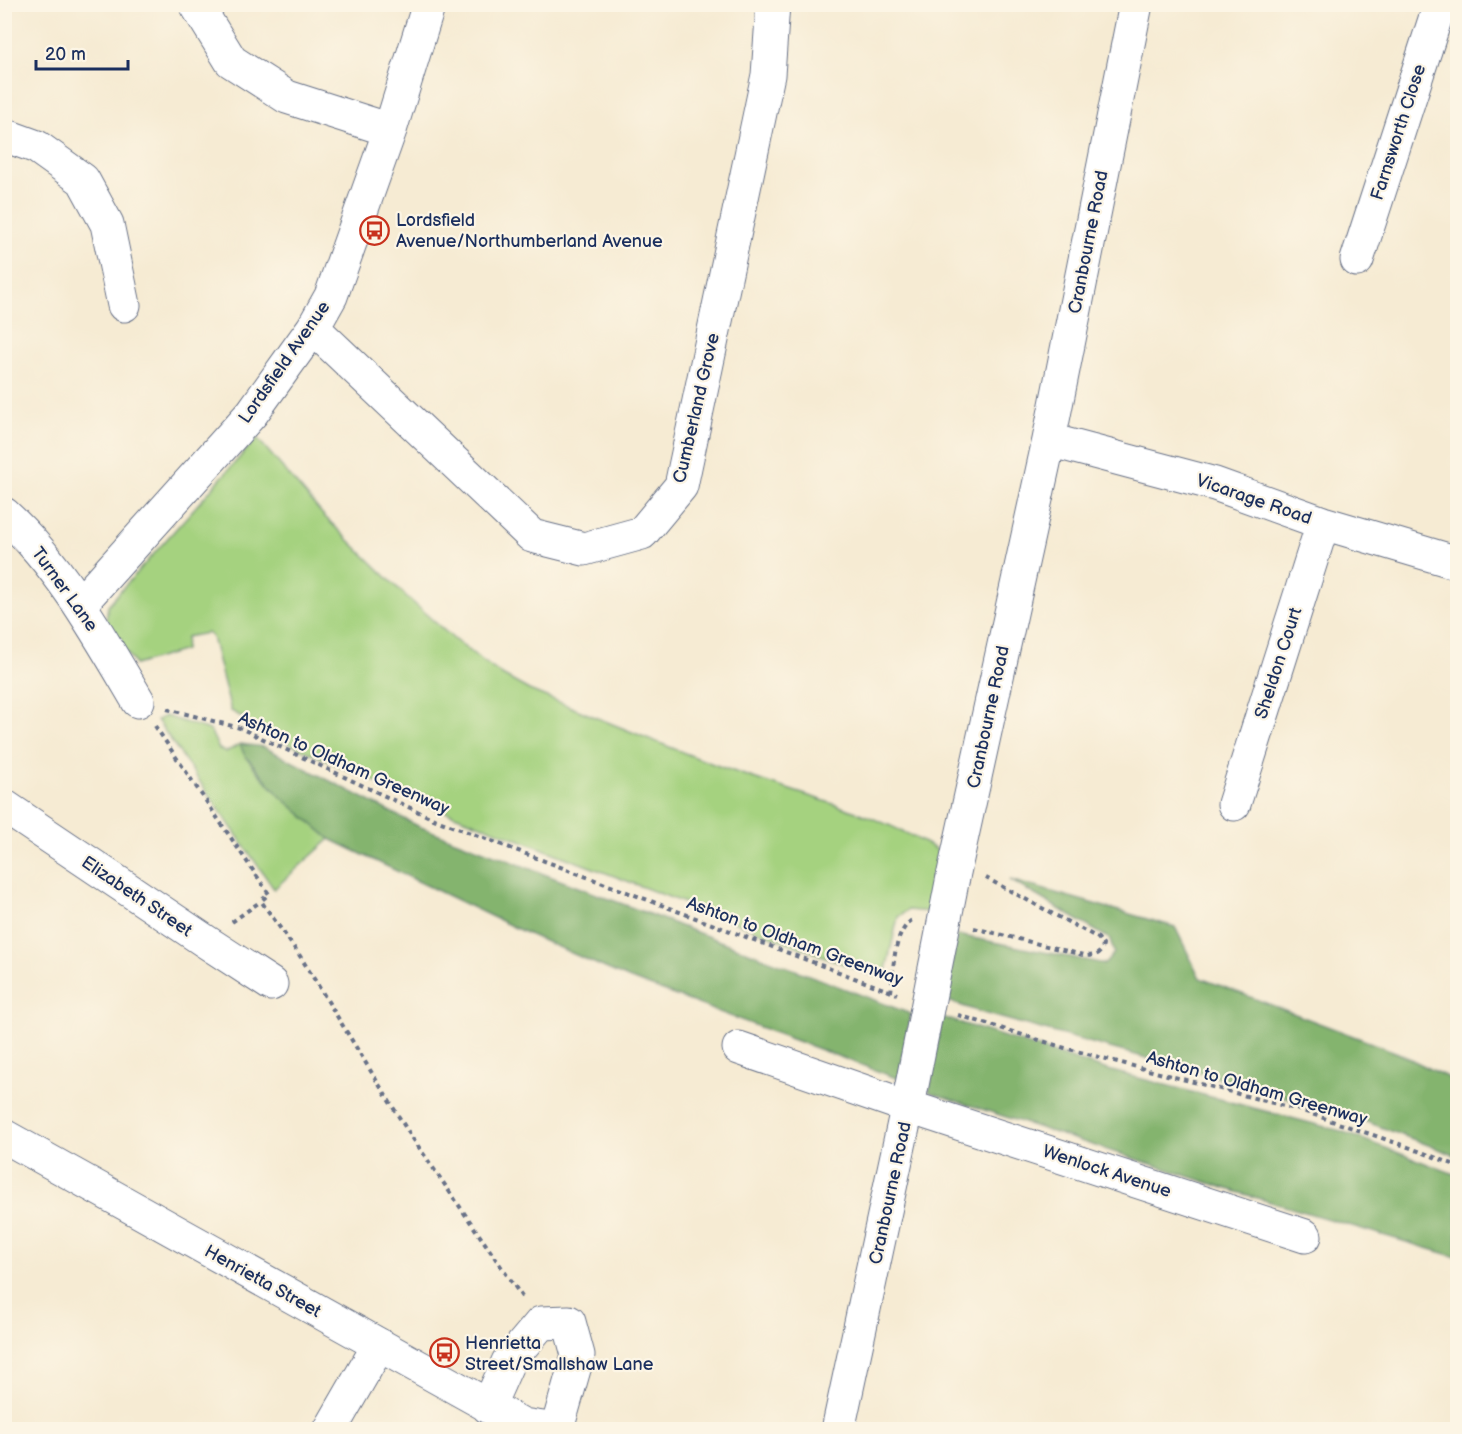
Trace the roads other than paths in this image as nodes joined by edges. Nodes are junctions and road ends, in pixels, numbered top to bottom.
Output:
1 (196, 4) edge
2 (429, 4) edge
3 (773, 4) edge
4 (1136, 4) edge
5 (1440, 4) edge
6 (390, 130) junction
7 (4, 135) edge
8 (1357, 260) dead end
9 (124, 305) dead end
10 (313, 328) junction
11 (1049, 440) junction
12 (4, 514) edge
13 (1323, 522) junction
14 (1458, 563) edge
15 (80, 604) junction
16 (138, 701) road end
17 (1234, 804) dead end
18 (4, 806) edge
19 (271, 984) dead end
20 (739, 1048) dead end
21 (910, 1099) junction
22 (4, 1136) edge
23 (1305, 1236) dead end
24 (379, 1345) junction
25 (488, 1407) junction
26 (525, 1427) edge
27 (557, 1429) edge
28 (330, 1430) edge
29 (838, 1430) edge

1 - 6 street
2 - 6 street, Lordsfield Avenue
3 - 10 street, Cumberland Grove
4 - 11 street, Cranbourne Road
5 - 8 street, Farnsworth Close
6 - 10 street, Lordsfield Avenue
7 - 9 street
10 - 15 street, Lordsfield Avenue
11 - 13 street, Vicarage Road
11 - 21 street, Cranbourne Road, bridge
12 - 15 street, Turner Lane
13 - 14 street, Vicarage Road
13 - 17 street, Sheldon Court
15 - 16 street, Turner Lane
18 - 19 street, Elizabeth Street
20 - 21 street, Wenlock Avenue
21 - 23 street, Wenlock Avenue
21 - 29 street, Cranbourne Road
22 - 24 street, Henrietta Street
24 - 25 street, Henrietta Street
24 - 28 street
25 - 26 street, Henrietta Street
25 - 27 street
26 - 27 street, Henrietta Street

